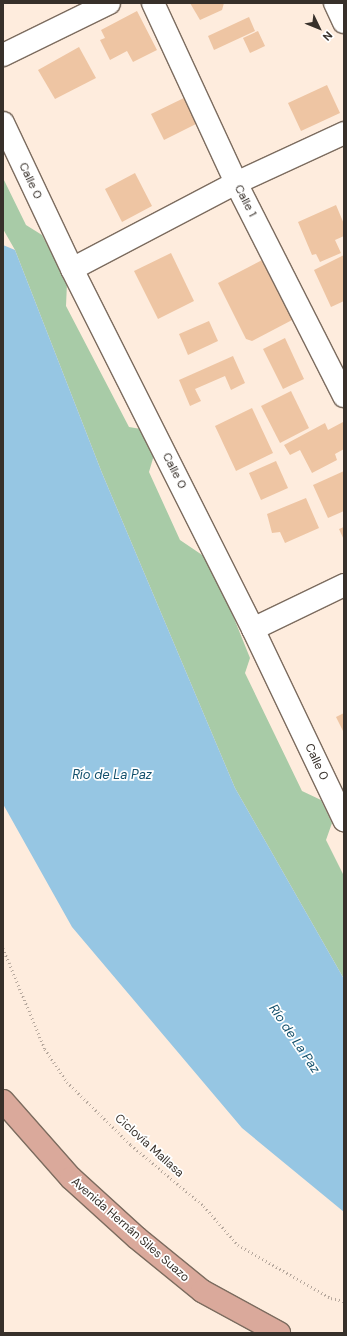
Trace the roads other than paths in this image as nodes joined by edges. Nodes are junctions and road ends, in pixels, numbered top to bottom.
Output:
1 (109, 3) edge
2 (153, 3) edge
3 (335, 3) edge
4 (344, 22) edge
5 (3, 56) edge
6 (3, 123) edge
7 (344, 133) edge
8 (236, 183) junction
9 (72, 269) junction
10 (344, 396) edge
11 (344, 585) edge
12 (253, 629) junction
13 (344, 820) edge
14 (3, 1101) edge
15 (279, 1333) edge

1 - 5 street
2 - 8 street, Calle 1
3 - 4 street
6 - 9 street, Calle 0
7 - 8 street
8 - 9 street
8 - 10 street, Calle 1
9 - 12 street, Calle 0
11 - 12 street
12 - 13 street, Calle 0
14 - 15 main road, Avenida Hernán Siles Suazo

